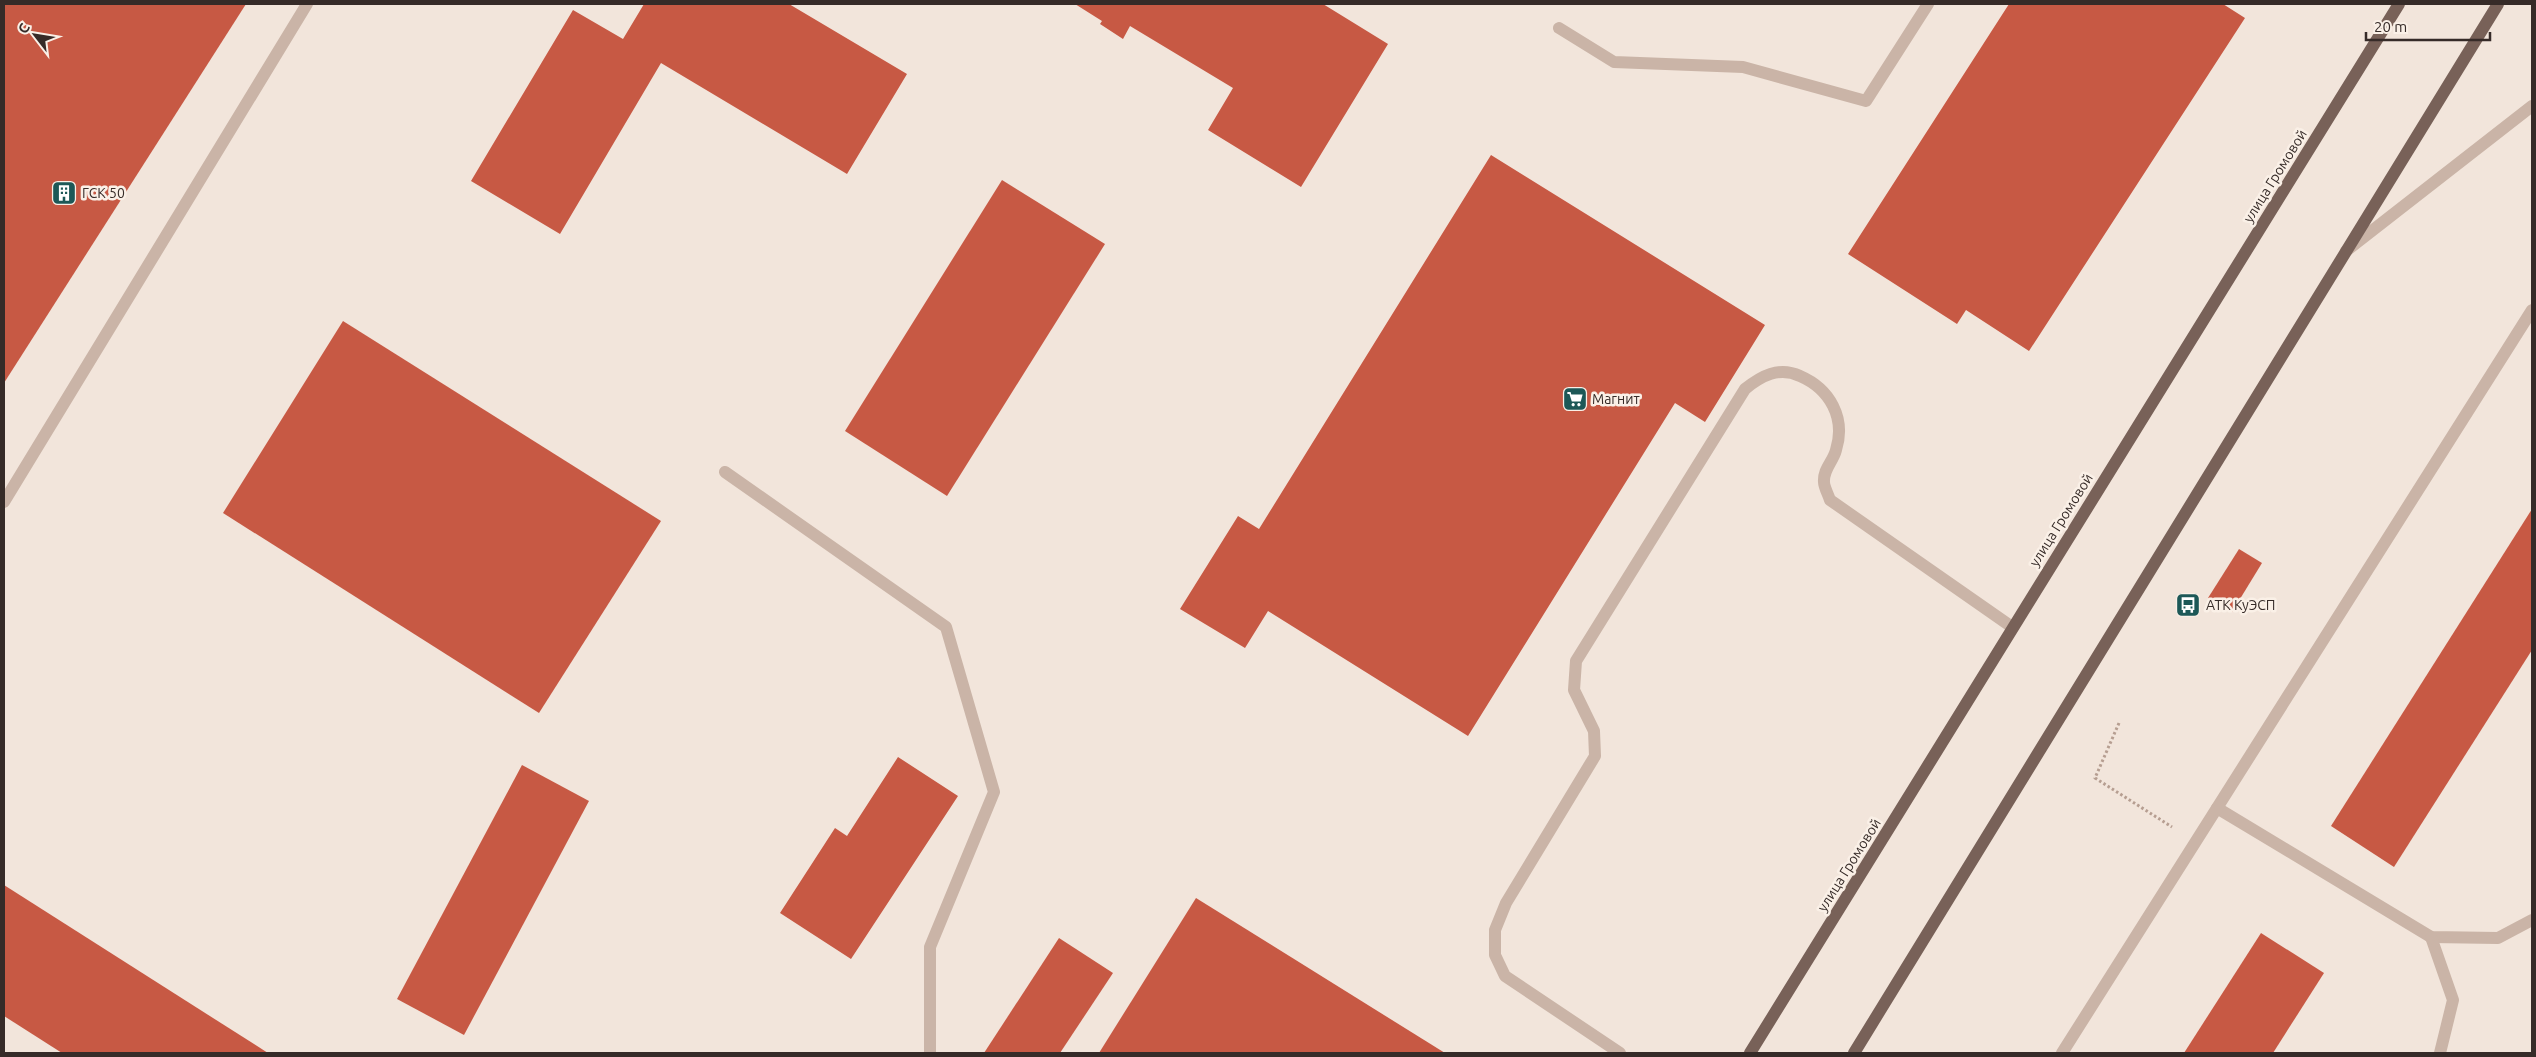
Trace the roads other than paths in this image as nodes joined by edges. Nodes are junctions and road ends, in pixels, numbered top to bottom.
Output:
1 (307, 4) edge
2 (1928, 4) edge
3 (2399, 4) edge
4 (2498, 4) edge
5 (1559, 28) dead end
6 (2532, 106) edge
7 (2344, 253) junction
8 (2532, 310) edge
9 (725, 472) dead end
10 (4, 502) edge
11 (2012, 627) junction
12 (2217, 808) junction
13 (2532, 920) edge
14 (2431, 937) junction
15 (930, 1053) edge
16 (1620, 1053) edge
17 (1750, 1053) edge
18 (1854, 1053) edge
19 (2062, 1053) edge
20 (2440, 1053) edge

1 - 10 lane
2 - 5 lane
3 - 11 main road, улица Громовой
4 - 7 main road
6 - 7 lane
7 - 18 main road
8 - 12 lane
9 - 15 lane
11 - 16 lane
11 - 17 main road, улица Громовой
12 - 14 lane
12 - 19 lane
13 - 14 lane
14 - 20 lane

